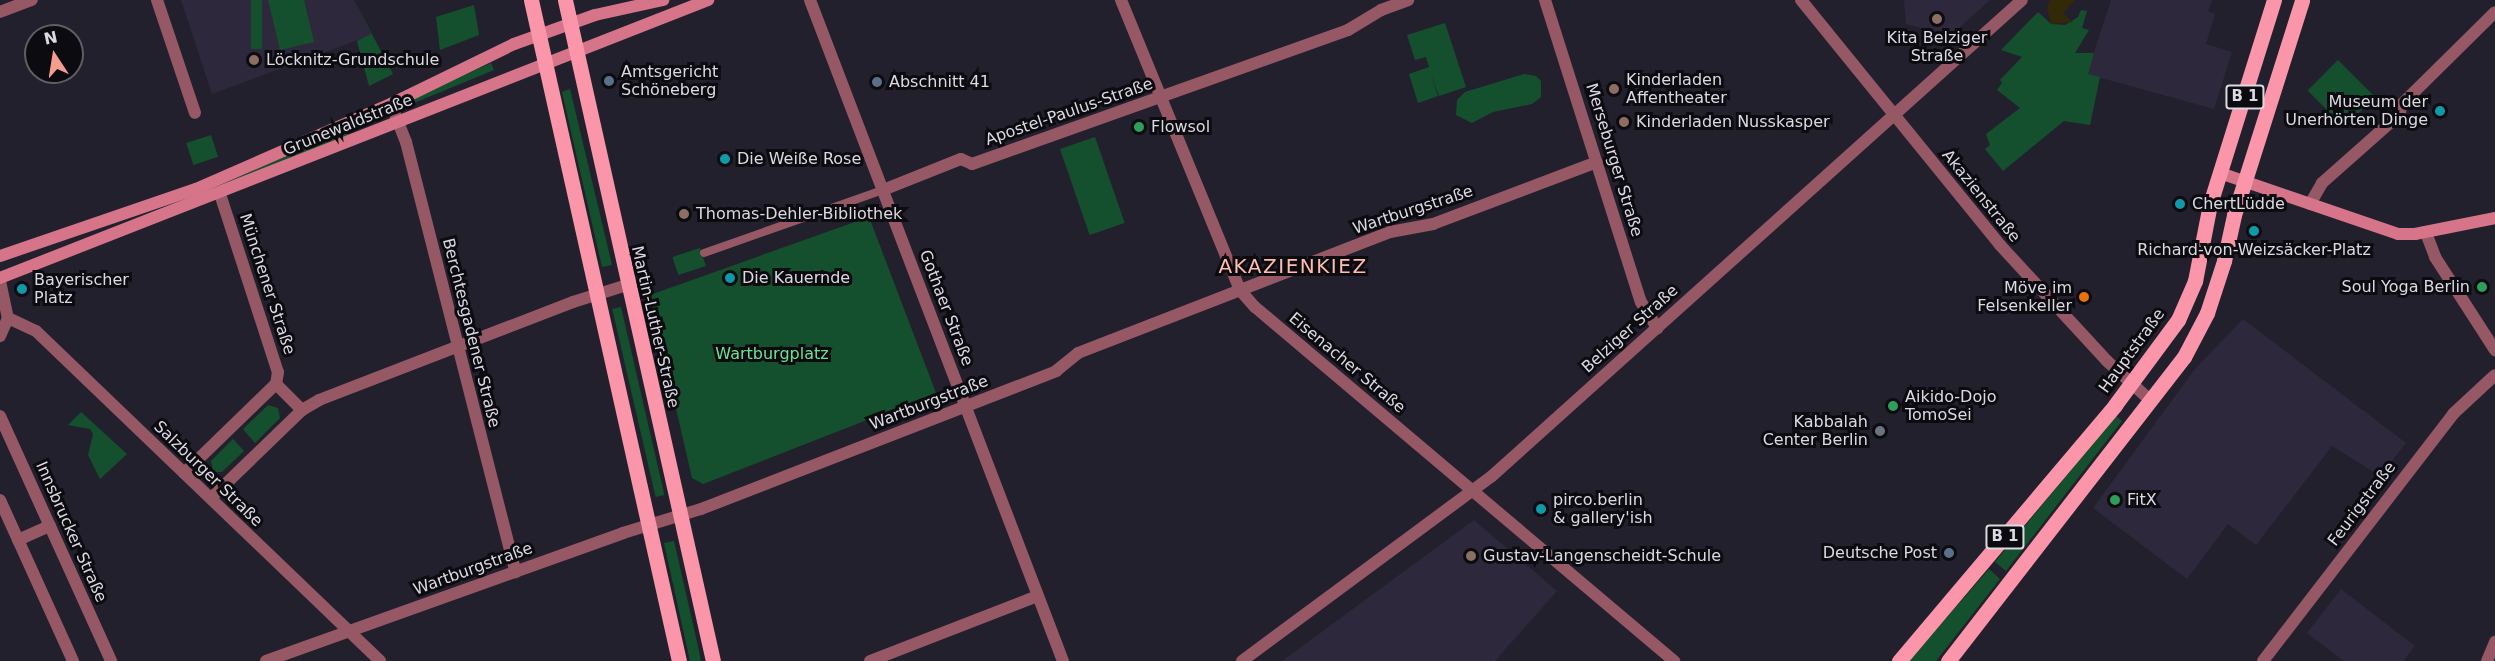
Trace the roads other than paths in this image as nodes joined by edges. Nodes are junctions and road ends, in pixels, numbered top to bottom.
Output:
1 (32, 0) edge
2 (157, 0) edge
3 (531, 0) edge
4 (565, 0) edge
5 (663, 0) edge
6 (708, 0) edge
7 (810, 0) edge
8 (1121, 0) edge
9 (1408, 0) edge
10 (1545, 0) edge
11 (1801, 0) edge
12 (2022, 0) edge
13 (2274, 0) edge
14 (2302, 0) edge
15 (0, 12) edge
16 (2495, 12) edge
17 (569, 24) junction
18 (539, 34) junction
19 (575, 53) junction
20 (545, 64) junction
21 (1160, 98) junction
22 (391, 104) junction
23 (195, 112) dead end
24 (1895, 116) junction
25 (399, 122) junction
26 (1597, 162) junction
27 (2220, 173) junction
28 (2245, 182) junction
29 (883, 190) junction
30 (220, 194) junction
31 (2310, 204) junction
32 (2495, 218) edge
33 (2426, 233) junction
34 (704, 253) dead end
35 (0, 256) edge
36 (0, 280) edge
37 (627, 285) junction
38 (1240, 290) junction
39 (597, 294) junction
40 (8, 318) junction
41 (1657, 327) junction
42 (0, 336) edge
43 (458, 347) junction
44 (2495, 350) edge
45 (2495, 375) edge
46 (2132, 383) junction
47 (276, 384) junction
48 (2150, 400) junction
49 (966, 407) junction
50 (302, 410) junction
51 (0, 416) edge
52 (184, 473) junction
53 (1473, 491) junction
54 (211, 498) junction
55 (0, 500) edge
56 (680, 516) junction
57 (649, 525) junction
58 (50, 526) junction
59 (18, 540) junction
60 (516, 572) junction
61 (1038, 596) junction
62 (346, 632) junction
63 (2495, 642) edge
64 (73, 661) edge
65 (111, 661) edge
66 (266, 661) edge
67 (380, 661) edge
68 (679, 661) edge
69 (713, 661) edge
70 (870, 661) edge
71 (1063, 661) edge
72 (1242, 661) edge
73 (1674, 661) edge
74 (1899, 661) edge
75 (1948, 661) edge
76 (2264, 661) edge
77 (2487, 661) edge

1 - 15 street
2 - 23 street
3 - 18 main road
4 - 17 main road, Martin-Luther-Straße
5 - 17 main road, Grunewaldstraße
6 - 19 main road, Grunewaldstraße
7 - 29 street, Gothaer Straße
8 - 21 street, Eisenacher Straße
9 - 21 street, Apostel-Paulus-Straße
10 - 26 street, Merseburger Straße
11 - 24 street, Akazienstraße
12 - 24 street, Belziger Straße
13 - 27 main road, Hauptstraße / B 1
14 - 28 main road, B 1
16 - 31 street
17 - 18 main road, Grunewaldstraße
17 - 19 main road, Martin-Luther-Straße
18 - 20 main road
18 - 22 main road, Grunewaldstraße
19 - 20 main road, Grunewaldstraße
19 - 37 main road, Martin-Luther-Straße
20 - 25 main road, Grunewaldstraße
20 - 39 main road
21 - 29 street, Apostel-Paulus-Straße
21 - 38 street, Eisenacher Straße
22 - 25 street, Berchtesgadener Straße
22 - 35 main road, Grunewaldstraße
24 - 41 street, Belziger Straße
24 - 46 street, Akazienstraße
25 - 30 main road, Grunewaldstraße
25 - 43 street, Berchtesgadener Straße
26 - 38 street, Wartburgstraße
26 - 41 street, Merseburger Straße
27 - 28 main road
27 - 46 main road, Hauptstraße / B 1
28 - 31 main road
28 - 48 main road, B 1
29 - 34 street, Apostel-Paulus-Straße
29 - 49 street, Gothaer Straße
30 - 36 main road, Grunewaldstraße
30 - 47 street, Münchener Straße
31 - 33 main road
32 - 33 main road
33 - 44 street
36 - 40 street
37 - 39 street
37 - 56 main road, Martin-Luther-Straße
38 - 49 street, Wartburgstraße
38 - 53 street, Eisenacher Straße
39 - 43 street
39 - 57 main road
40 - 42 street
40 - 52 street, Salzburger Straße
41 - 53 street, Belziger Straße
43 - 50 street
43 - 60 street, Berchtesgadener Straße
45 - 76 street, Feurigstraße
46 - 48 street, Akazienstraße
46 - 74 main road, Hauptstraße / B 1
47 - 50 street
47 - 52 street
48 - 75 main road, B 1
49 - 56 street, Wartburgstraße
49 - 61 street, Gothaer Straße
50 - 54 street
51 - 58 street, Innsbrucker Straße
52 - 54 street, Salzburger Straße
53 - 72 street, Belziger Straße
53 - 73 street, Eisenacher Straße
54 - 62 street, Salzburger Straße
55 - 59 street
56 - 57 street, Wartburgstraße
56 - 69 main road, Martin-Luther-Straße
57 - 60 street, Wartburgstraße
57 - 68 main road
58 - 59 street
58 - 65 street, Innsbrucker Straße
59 - 64 street
60 - 62 street, Wartburgstraße
61 - 70 street
61 - 71 street, Gothaer Straße
62 - 66 street, Wartburgstraße
62 - 67 street, Salzburger Straße
63 - 77 street

